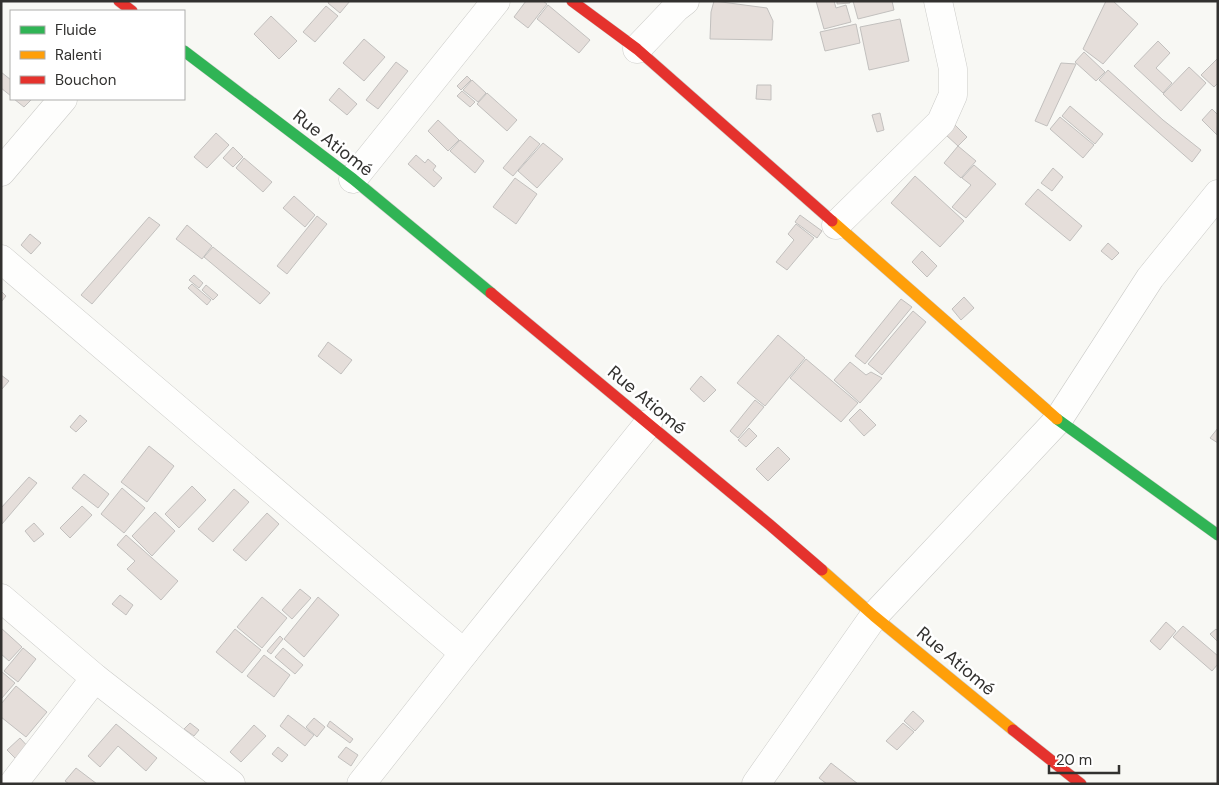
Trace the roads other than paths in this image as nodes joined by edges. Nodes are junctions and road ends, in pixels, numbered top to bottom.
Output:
1 (119, 1) edge
2 (496, 1) edge
3 (572, 1) edge
4 (938, 1) edge
5 (679, 3) edge
6 (131, 10) edge
7 (637, 49) junction
8 (185, 52) edge
9 (62, 100) edge
10 (1, 172) edge
11 (353, 179) junction
12 (1218, 194) edge
13 (836, 224) junction
14 (1, 259) edge
15 (1058, 420) junction
16 (648, 424) junction
17 (1218, 535) edge
18 (1, 598) edge
19 (874, 616) junction
20 (464, 652) junction
21 (95, 678) junction
22 (13, 784) edge
23 (231, 784) edge
24 (361, 784) edge
25 (756, 784) edge
26 (1081, 784) edge

1 - 6 street
2 - 11 street
3 - 7 street
4 - 13 street
5 - 7 street
7 - 13 street
8 - 11 street, Rue Atiomé
9 - 10 street
11 - 16 street, Rue Atiomé
12 - 15 street
13 - 15 street
14 - 20 street
15 - 17 street
15 - 19 street
16 - 19 street, Rue Atiomé
16 - 20 street
18 - 21 street
19 - 25 street
19 - 26 street, Rue Atiomé
20 - 24 street
21 - 22 street
21 - 23 street

